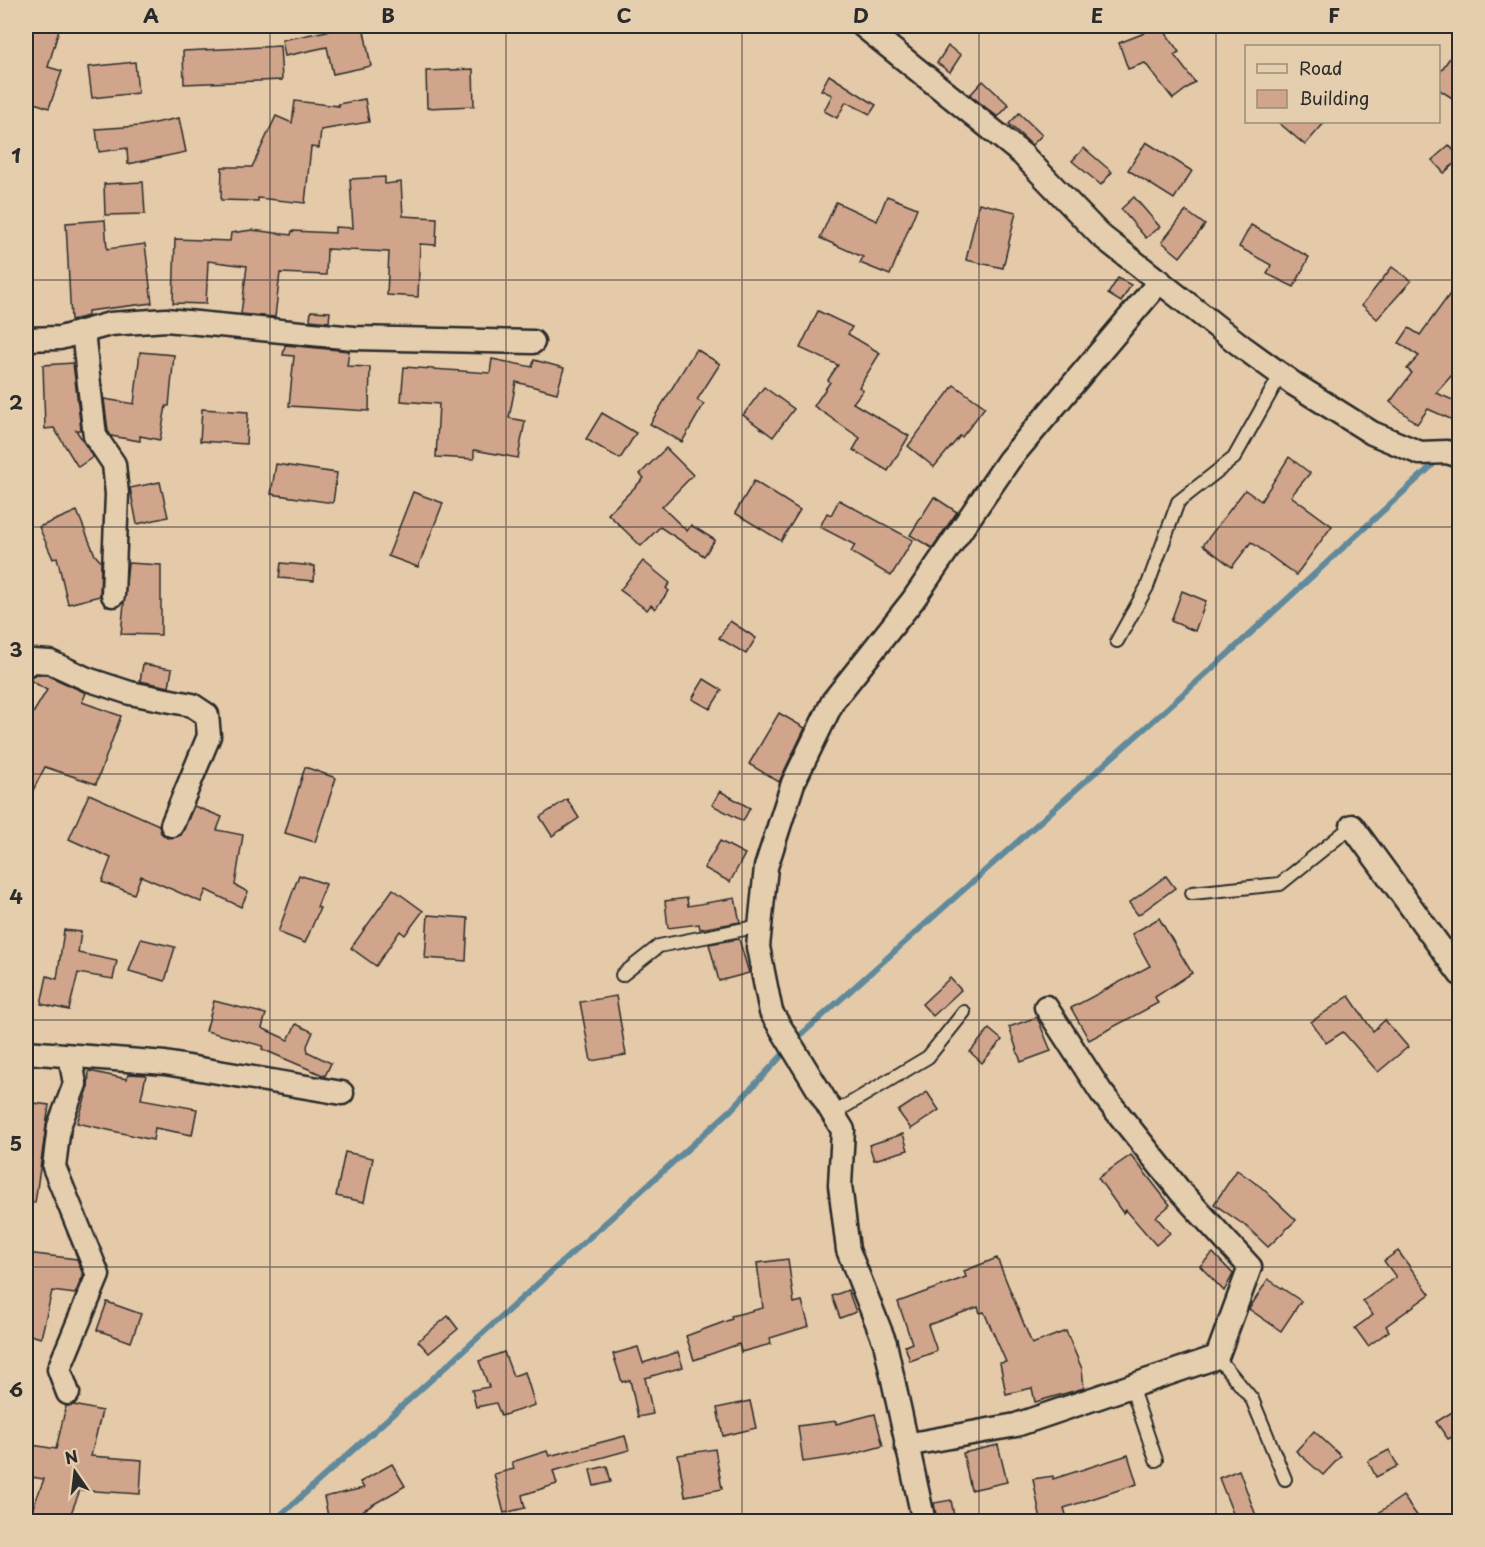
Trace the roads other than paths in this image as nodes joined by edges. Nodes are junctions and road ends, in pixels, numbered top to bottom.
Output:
1 (864, 26) edge
2 (1160, 281) junction
3 (83, 332) junction
4 (26, 339) edge
5 (532, 342) dead end
6 (1281, 374) junction
7 (1460, 456) edge
8 (113, 595) dead end
9 (1117, 641) dead end
10 (26, 665) edge
11 (172, 825) dead end
12 (1352, 826) joint
13 (1192, 893) dead end
14 (760, 926) junction
15 (1460, 974) edge
16 (622, 975) dead end
17 (1046, 1007) dead end
18 (964, 1012) dead end
19 (26, 1052) edge
20 (70, 1056) junction
21 (342, 1094) dead end
22 (834, 1113) junction
23 (1217, 1357) junction
24 (1131, 1386) junction
25 (68, 1393) dead end
26 (906, 1445) junction
27 (1156, 1460) dead end
28 (1285, 1479) dead end
29 (924, 1521) edge

1 - 2 street
2 - 6 street
2 - 14 street
3 - 4 street
3 - 5 street
3 - 8 street
6 - 7 street
6 - 9 lane
10 - 11 street
12 - 13 lane
12 - 15 street
14 - 16 lane
14 - 22 street
17 - 23 street
18 - 22 lane
19 - 20 street
20 - 21 street
20 - 25 street
22 - 26 street
23 - 24 street
23 - 28 lane
24 - 26 street
24 - 27 lane
26 - 29 street

